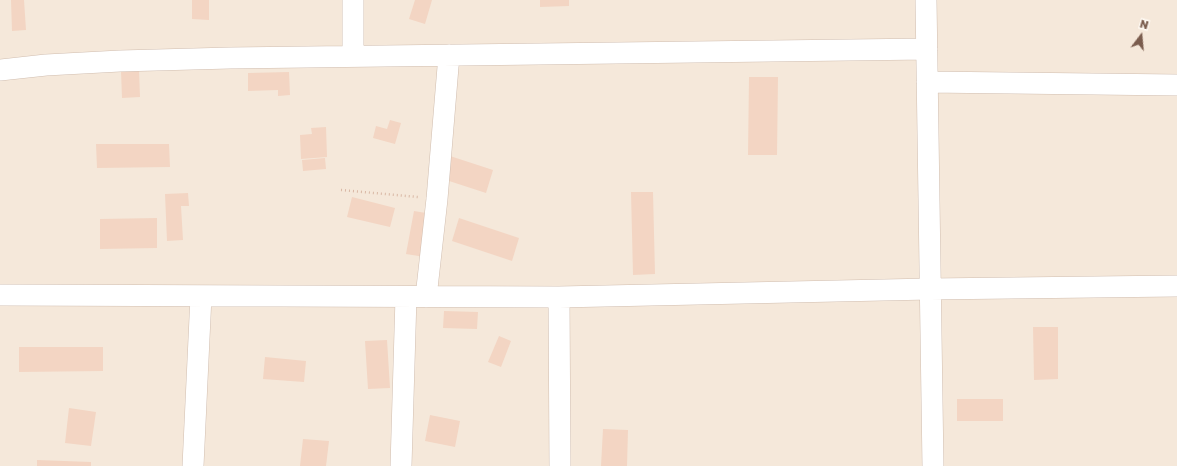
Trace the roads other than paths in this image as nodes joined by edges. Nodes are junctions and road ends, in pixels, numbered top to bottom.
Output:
1 (353, 0) edge
2 (926, 0) edge
3 (927, 48) junction
4 (449, 55) junction
5 (353, 56) junction
6 (0, 70) edge
7 (927, 82) junction
8 (1177, 85) edge
9 (1177, 286) edge
10 (930, 289) junction
11 (0, 294) edge
12 (201, 296) junction
13 (416, 297) junction
14 (559, 297) junction
15 (193, 466) edge
16 (401, 466) edge
17 (560, 466) edge
18 (932, 466) edge

1 - 5 street
2 - 3 street
3 - 4 street
3 - 7 street
4 - 5 street
4 - 13 street
5 - 6 street
7 - 8 street
7 - 10 street
9 - 10 street
10 - 14 street
10 - 18 street
11 - 12 street
12 - 13 street
12 - 15 street
13 - 14 street
13 - 16 street
14 - 17 street

